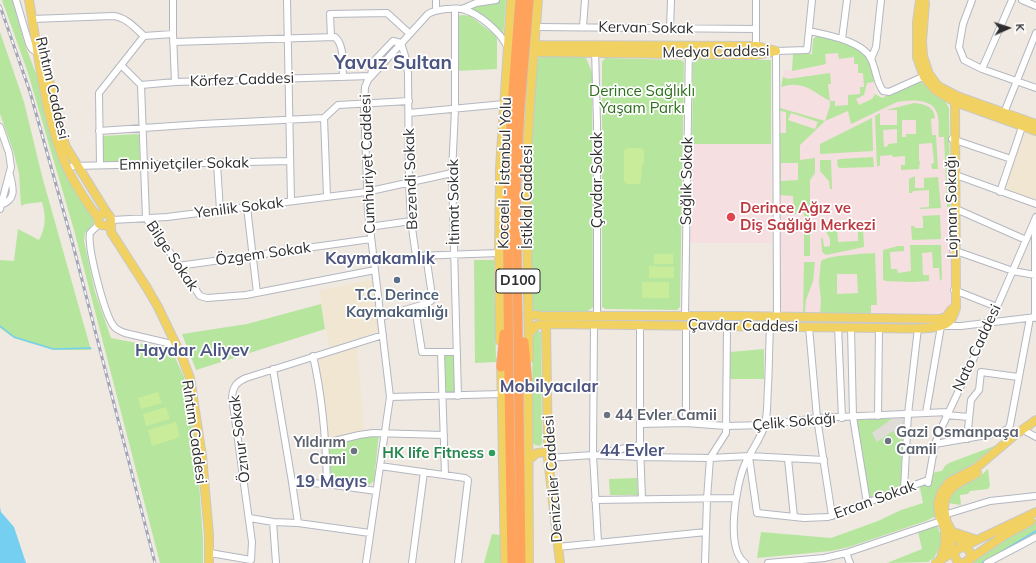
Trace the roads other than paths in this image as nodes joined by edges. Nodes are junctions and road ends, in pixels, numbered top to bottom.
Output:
1 (16, 0) edge
2 (29, 0) edge
3 (34, 0) edge
4 (173, 0) edge
5 (287, 0) edge
6 (436, 0) edge
7 (496, 0) edge
8 (511, 0) edge
9 (520, 0) edge
10 (529, 0) edge
11 (538, 0) edge
12 (585, 0) edge
13 (671, 0) edge
14 (756, 0) edge
15 (812, 0) edge
16 (847, 0) edge
17 (881, 0) edge
18 (920, 0) edge
19 (925, 0) edge
20 (972, 0) edge
21 (1012, 0) edge
22 (1022, 0) edge
23 (1036, 6) edge
24 (459, 9) junction
25 (436, 10) junction
26 (35, 18) junction
27 (536, 27) junction
28 (583, 27) junction
29 (670, 28) junction
30 (756, 29) junction
31 (809, 31) junction
32 (1036, 33) edge
33 (173, 34) junction
34 (410, 34) junction
35 (144, 36) junction
36 (287, 37) junction
37 (331, 37) junction
38 (842, 39) junction
39 (174, 42) junction
40 (401, 43) junction
41 (507, 46) junction
42 (689, 46) junction
43 (756, 46) junction
44 (534, 49) junction
45 (595, 49) junction
46 (776, 51) junction
47 (40, 53) junction
48 (689, 54) junction
49 (756, 54) junction
50 (871, 59) junction
51 (122, 66) junction
52 (982, 69) junction
53 (371, 76) junction
54 (927, 76) junction
55 (343, 77) junction
56 (288, 79) junction
57 (1016, 81) junction
58 (176, 82) junction
59 (141, 85) junction
60 (1036, 88) edge
61 (954, 98) junction
62 (409, 101) junction
63 (364, 104) junction
64 (504, 104) junction
65 (455, 109) junction
66 (409, 113) junction
67 (1004, 113) junction
68 (324, 118) junction
69 (289, 120) junction
70 (1024, 123) junction
71 (1036, 124) edge
72 (0, 127) edge
73 (142, 129) junction
74 (99, 131) junction
75 (1036, 131) edge
76 (0, 137) edge
77 (954, 140) junction
78 (1011, 159) junction
79 (290, 161) junction
80 (217, 164) junction
81 (144, 165) junction
82 (77, 166) junction
83 (100, 166) junction
84 (68, 170) junction
85 (452, 172) junction
86 (10, 173) junction
87 (954, 174) junction
88 (409, 182) junction
89 (366, 192) junction
90 (1000, 192) junction
91 (327, 196) junction
92 (291, 201) junction
93 (1036, 204) edge
94 (1, 207) edge
95 (248, 208) junction
96 (220, 210) junction
97 (956, 210) junction
98 (146, 218) junction
99 (1035, 219) edge
100 (105, 221) junction
101 (411, 221) junction
102 (369, 227) junction
103 (370, 239) junction
104 (1026, 240) junction
105 (954, 250) junction
106 (499, 253) junction
107 (454, 254) junction
108 (426, 255) junction
109 (252, 256) junction
110 (178, 266) junction
111 (375, 270) junction
112 (1013, 271) junction
113 (518, 274) junction
114 (1035, 275) junction
115 (256, 293) junction
116 (509, 293) junction
117 (955, 293) junction
118 (415, 307) junction
119 (953, 308) junction
120 (997, 308) junction
121 (528, 314) junction
122 (538, 316) junction
123 (560, 316) junction
124 (597, 316) junction
125 (685, 316) junction
126 (777, 316) junction
127 (381, 317) junction
128 (816, 317) junction
129 (953, 317) junction
130 (1034, 318) edge
131 (990, 323) junction
132 (544, 324) junction
133 (594, 324) junction
134 (640, 324) junction
135 (686, 325) junction
136 (727, 326) junction
137 (940, 326) junction
138 (961, 326) junction
139 (770, 327) junction
140 (812, 327) junction
141 (838, 327) junction
142 (851, 327) junction
143 (879, 328) junction
144 (918, 328) junction
145 (529, 333) junction
146 (383, 335) junction
147 (174, 345) junction
148 (441, 352) junction
149 (457, 352) junction
150 (313, 356) junction
151 (501, 367) junction
152 (273, 370) junction
153 (1018, 377) junction
154 (528, 386) junction
155 (502, 394) junction
156 (443, 396) junction
157 (458, 396) junction
158 (390, 398) junction
159 (926, 413) junction
160 (908, 414) junction
161 (947, 414) junction
162 (878, 416) junction
163 (969, 416) junction
164 (853, 417) junction
165 (817, 418) junction
166 (842, 418) junction
167 (1036, 421) edge
168 (686, 423) junction
169 (640, 424) junction
170 (765, 425) junction
171 (726, 426) junction
172 (1006, 431) junction
173 (1027, 432) junction
174 (385, 433) junction
175 (444, 436) junction
176 (1036, 437) edge
177 (1011, 438) junction
178 (967, 439) junction
179 (326, 443) junction
180 (935, 444) junction
181 (528, 445) junction
182 (640, 445) junction
183 (538, 453) junction
184 (548, 455) junction
185 (593, 455) junction
186 (749, 456) junction
187 (640, 457) junction
188 (710, 458) junction
189 (788, 458) junction
190 (528, 460) junction
191 (824, 460) junction
192 (380, 466) junction
193 (424, 472) junction
194 (445, 475) junction
195 (928, 481) joint
196 (292, 482) junction
197 (328, 484) junction
198 (904, 489) junction
199 (376, 491) junction
200 (1036, 496) edge
201 (735, 498) junction
202 (706, 499) junction
203 (595, 500) junction
204 (642, 500) junction
205 (867, 503) junction
206 (1036, 512) edge
207 (832, 516) junction
208 (794, 517) junction
209 (250, 518) junction
210 (942, 518) junction
211 (1036, 518) edge
212 (273, 522) junction
213 (298, 523) junction
214 (948, 530) junction
215 (706, 532) junction
216 (370, 533) junction
217 (1036, 537) edge
218 (977, 540) junction
219 (598, 542) junction
220 (965, 546) junction
221 (558, 547) junction
222 (954, 551) junction
223 (210, 553) junction
224 (846, 553) junction
225 (972, 558) junction
226 (240, 561) edge
227 (743, 562) edge
228 (938, 562) edge
229 (206, 563) edge
230 (210, 563) edge
231 (276, 563) edge
232 (366, 563) edge
233 (412, 563) edge
234 (458, 563) edge
235 (505, 563) edge
236 (512, 563) edge
237 (521, 563) edge
238 (529, 563) edge
239 (560, 563) edge
240 (705, 563) edge
241 (768, 563) edge
242 (850, 563) edge
243 (959, 563) edge
244 (964, 563) edge
245 (987, 563) edge

1 - 47 street, Rıhtım Caddesi
2 - 26 main road, Rıhtım Caddesi
3 - 26 main road, Rıhtım Caddesi
4 - 33 street
5 - 36 street
6 - 25 street
7 - 24 street
8 - 41 main road
9 - 116 highway, D100
10 - 113 highway, Kocaeli - İstanbul Yolu / D100
11 - 27 main road, İstiklal Caddesi
12 - 28 street
13 - 29 street
14 - 30 street
15 - 31 street
16 - 38 street
17 - 50 street
18 - 54 main road
19 - 54 main road
20 - 52 street
21 - 52 street
22 - 23 street
24 - 25 street
24 - 41 street
24 - 65 street, İtimat Sokak
25 - 34 street, Cumhuriyet Caddesi
26 - 35 street
26 - 47 main road, Rıhtım Caddesi
27 - 28 street, Kervan Sokak
27 - 44 main road, İstiklal Caddesi
28 - 29 street, Kervan Sokak
29 - 30 street, Kervan Sokak
30 - 43 street
31 - 38 street
31 - 46 street
32 - 57 street
33 - 35 street
33 - 39 street
34 - 37 street
34 - 40 street, Cumhuriyet Caddesi
35 - 51 street
36 - 37 street
36 - 39 street
36 - 56 street
37 - 55 street
38 - 50 street
39 - 58 street
40 - 53 street, Cumhuriyet Caddesi
40 - 62 street, Bezendi Sokak
41 - 64 main road
42 - 43 main road, Medya Caddesi
42 - 45 main road, Medya Caddesi
42 - 48 street, Sağlık Sokak
43 - 46 main road, Medya Caddesi
43 - 49 street
44 - 45 main road, Medya Caddesi
44 - 121 main road, İstiklal Caddesi
45 - 48 main road, Medya Caddesi
45 - 124 street, Çavdar Sokak
46 - 49 main road, Medya Caddesi
46 - 126 street
47 - 82 main road, Rıhtım Caddesi
47 - 84 main road, Rıhtım Caddesi
48 - 49 main road, Medya Caddesi
48 - 125 street, Sağlık Sokak
50 - 54 street
51 - 59 street
51 - 74 street
52 - 57 street
53 - 55 street, Körfez Caddesi
53 - 63 street, Cumhuriyet Caddesi
54 - 61 main road
55 - 56 street, Körfez Caddesi
56 - 58 street, Körfez Caddesi
56 - 69 street
57 - 60 street
57 - 67 street
58 - 59 street, Körfez Caddesi
59 - 73 street, Bilge Sokak
61 - 67 main road
61 - 70 main road
61 - 77 main road, Lojman Sokağı
62 - 63 street
62 - 66 street, Bezendi Sokak
63 - 68 street
63 - 89 street, Cumhuriyet Caddesi
64 - 65 street
64 - 106 main road
65 - 66 street
65 - 85 street, İtimat Sokak
66 - 88 street, Bezendi Sokak
67 - 70 main road
68 - 69 street
68 - 91 street
69 - 73 street
69 - 79 street
70 - 71 main road
70 - 75 main road
70 - 78 street
72 - 86 street
73 - 74 street
73 - 81 street, Bilge Sokak
74 - 83 street
76 - 86 street
77 - 78 street
77 - 87 main road, Lojman Sokağı
78 - 90 street
79 - 80 street, Emniyetçiler Sokak
79 - 92 street
80 - 81 street, Emniyetçiler Sokak
80 - 96 street
81 - 83 street, Emniyetçiler Sokak
81 - 98 street, Bilge Sokak
82 - 83 street, Emniyetçiler Sokak
82 - 84 street
82 - 100 main road, Rıhtım Caddesi
84 - 100 main road, Rıhtım Caddesi
85 - 88 street, Yenilik Sokak
85 - 107 street, İtimat Sokak
86 - 94 street
87 - 90 street
87 - 97 main road, Lojman Sokağı
87 - 105 main road, Lojman Sokağı
88 - 89 street, Yenilik Sokak
88 - 101 street, Bezendi Sokak
89 - 91 street, Yenilik Sokak
89 - 102 street, Cumhuriyet Caddesi
90 - 93 street
91 - 92 street, Yenilik Sokak
92 - 95 street, Yenilik Sokak
95 - 96 street, Yenilik Sokak
95 - 109 street
96 - 98 street, Yenilik Sokak
97 - 104 street
97 - 105 main road, Lojman Sokağı
98 - 100 street, Yenilik Sokak
98 - 110 street, Bilge Sokak
99 - 104 street, Nato Caddesi
99 - 114 street
100 - 147 main road, Rıhtım Caddesi
100 - 147 main road, Rıhtım Caddesi
100 - 147 street
101 - 102 street
101 - 108 street, Bezendi Sokak
102 - 103 street, Cumhuriyet Caddesi
103 - 109 street, Özgem Sokak
103 - 111 street, Cumhuriyet Caddesi
104 - 112 street, Nato Caddesi
105 - 112 street
105 - 117 main road, Lojman Sokağı
106 - 107 street
106 - 151 main road
107 - 108 street
107 - 149 street, İtimat Sokak
108 - 118 street
109 - 110 street, Özgem Sokak
109 - 115 street
110 - 115 street, Bilge Sokak
111 - 115 street, Bilge Sokak
111 - 127 street, Cumhuriyet Caddesi
112 - 114 street
112 - 120 street, Nato Caddesi
113 - 154 highway
113 - 237 highway, Kocaeli - İstanbul Yolu / D100
114 - 130 street
116 - 151 highway
116 - 236 highway, D100
117 - 119 main road, Lojman Sokağı
117 - 120 street
117 - 129 main road
118 - 127 street
118 - 148 street
119 - 128 main road, Çavdar Caddesi
119 - 129 street
120 - 131 street, Nato Caddesi
121 - 122 main road, Çavdar Caddesi
121 - 132 main road
121 - 145 main road, İstiklal Caddesi
122 - 123 main road, Çavdar Caddesi
122 - 132 main road
123 - 124 main road, Çavdar Caddesi
123 - 132 main road, Çavdar Caddesi
124 - 125 main road, Çavdar Caddesi
125 - 126 main road, Çavdar Caddesi
126 - 128 main road, Çavdar Caddesi
126 - 139 street
127 - 146 street, Cumhuriyet Caddesi
128 - 140 street
129 - 137 main road, Çavdar Caddesi
129 - 138 street
130 - 131 street, Çavdar Caddesi
130 - 153 street
131 - 138 street, Çavdar Caddesi
131 - 161 street, Nato Caddesi
132 - 133 main road, Çavdar Caddesi
132 - 145 main road, Çavdar Caddesi
132 - 184 main road, Denizciler Caddesi
133 - 134 main road, Çavdar Caddesi
133 - 185 street
134 - 135 main road, Çavdar Caddesi
134 - 169 street
135 - 136 main road, Çavdar Caddesi
135 - 168 street
136 - 139 main road, Çavdar Caddesi
136 - 171 street
137 - 138 street, Çavdar Caddesi
137 - 144 main road, Çavdar Caddesi
137 - 159 street
139 - 140 main road, Çavdar Caddesi
139 - 170 street
140 - 141 main road, Çavdar Caddesi
140 - 165 street
141 - 142 main road, Çavdar Caddesi
141 - 166 street
142 - 143 main road, Çavdar Caddesi
142 - 164 street
143 - 144 main road, Çavdar Caddesi
143 - 162 street
144 - 160 street
145 - 154 main road, İstiklal Caddesi
146 - 150 street, Öznur Sokak
146 - 158 street, Cumhuriyet Caddesi
147 - 223 main road, Rıhtım Caddesi
147 - 229 main road, Rıhtım Caddesi
148 - 149 street
148 - 156 street
149 - 157 street, İtimat Sokak
150 - 152 street, Öznur Sokak
150 - 179 street
151 - 155 main road
152 - 196 street
152 - 209 street, Öznur Sokak
153 - 163 street
153 - 172 street
154 - 181 main road, İstiklal Caddesi
155 - 157 street
155 - 235 main road
156 - 157 street
156 - 158 street
156 - 175 street
158 - 174 street, Cumhuriyet Caddesi
159 - 160 street, Çelik Sokağı
159 - 161 street, Çelik Sokağı
160 - 162 street, Çelik Sokağı
160 - 198 street
161 - 163 street, Çelik Sokağı
161 - 180 street, Nato Caddesi
162 - 164 street, Çelik Sokağı
163 - 178 street
164 - 166 street, Çelik Sokağı
164 - 205 street
165 - 166 street, Çelik Sokağı
165 - 170 street, Çelik Sokağı
165 - 191 street
167 - 173 main road
167 - 177 main road
168 - 169 street, Çelik Sokağı
168 - 171 street, Çelik Sokağı
169 - 182 street
170 - 171 street, Çelik Sokağı
170 - 186 street
171 - 188 street
172 - 177 street
172 - 178 street
173 - 176 street
173 - 210 main road
174 - 175 street
174 - 179 street
174 - 192 street, Cumhuriyet Caddesi
175 - 194 street
177 - 210 main road
178 - 180 street
179 - 197 street
180 - 195 street, Nato Caddesi
181 - 183 main road
181 - 190 main road, İstiklal Caddesi
182 - 185 street
182 - 187 street
183 - 184 main road
183 - 190 main road
184 - 185 street
184 - 221 main road, Denizciler Caddesi
185 - 187 street
185 - 203 street
186 - 188 street
186 - 189 street
186 - 201 street
186 - 208 street, Ercan Sokak
187 - 188 street
187 - 204 street
188 - 202 street
189 - 191 street
189 - 208 street
190 - 238 main road, İstiklal Caddesi
191 - 207 street
192 - 193 street
192 - 199 street, Cumhuriyet Caddesi
193 - 194 street
193 - 233 street
194 - 234 street
195 - 198 street, Ercan Sokak
196 - 197 street
196 - 213 street
197 - 199 street
198 - 205 street, Ercan Sokak
199 - 216 street, Cumhuriyet Caddesi
200 - 210 street
201 - 202 street
201 - 227 street
202 - 204 street
202 - 215 street
203 - 204 street
203 - 219 street
205 - 207 street, Ercan Sokak
206 - 218 main road
207 - 208 street, Ercan Sokak
209 - 212 street
209 - 226 street, Öznur Sokak
210 - 214 main road
210 - 224 street
211 - 225 main road
212 - 213 street
212 - 231 street
213 - 216 street
214 - 218 main road
214 - 220 main road
214 - 222 main road
214 - 228 main road
215 - 219 street
215 - 240 street
216 - 232 street, Cumhuriyet Caddesi
217 - 245 street
218 - 220 main road
219 - 221 street
220 - 222 main road
220 - 225 main road
221 - 239 main road, Denizciler Caddesi
222 - 228 main road
222 - 243 main road
223 - 226 street, Öznur Sokak
223 - 230 main road, Rıhtım Caddesi
224 - 241 street
224 - 242 street
225 - 244 main road

